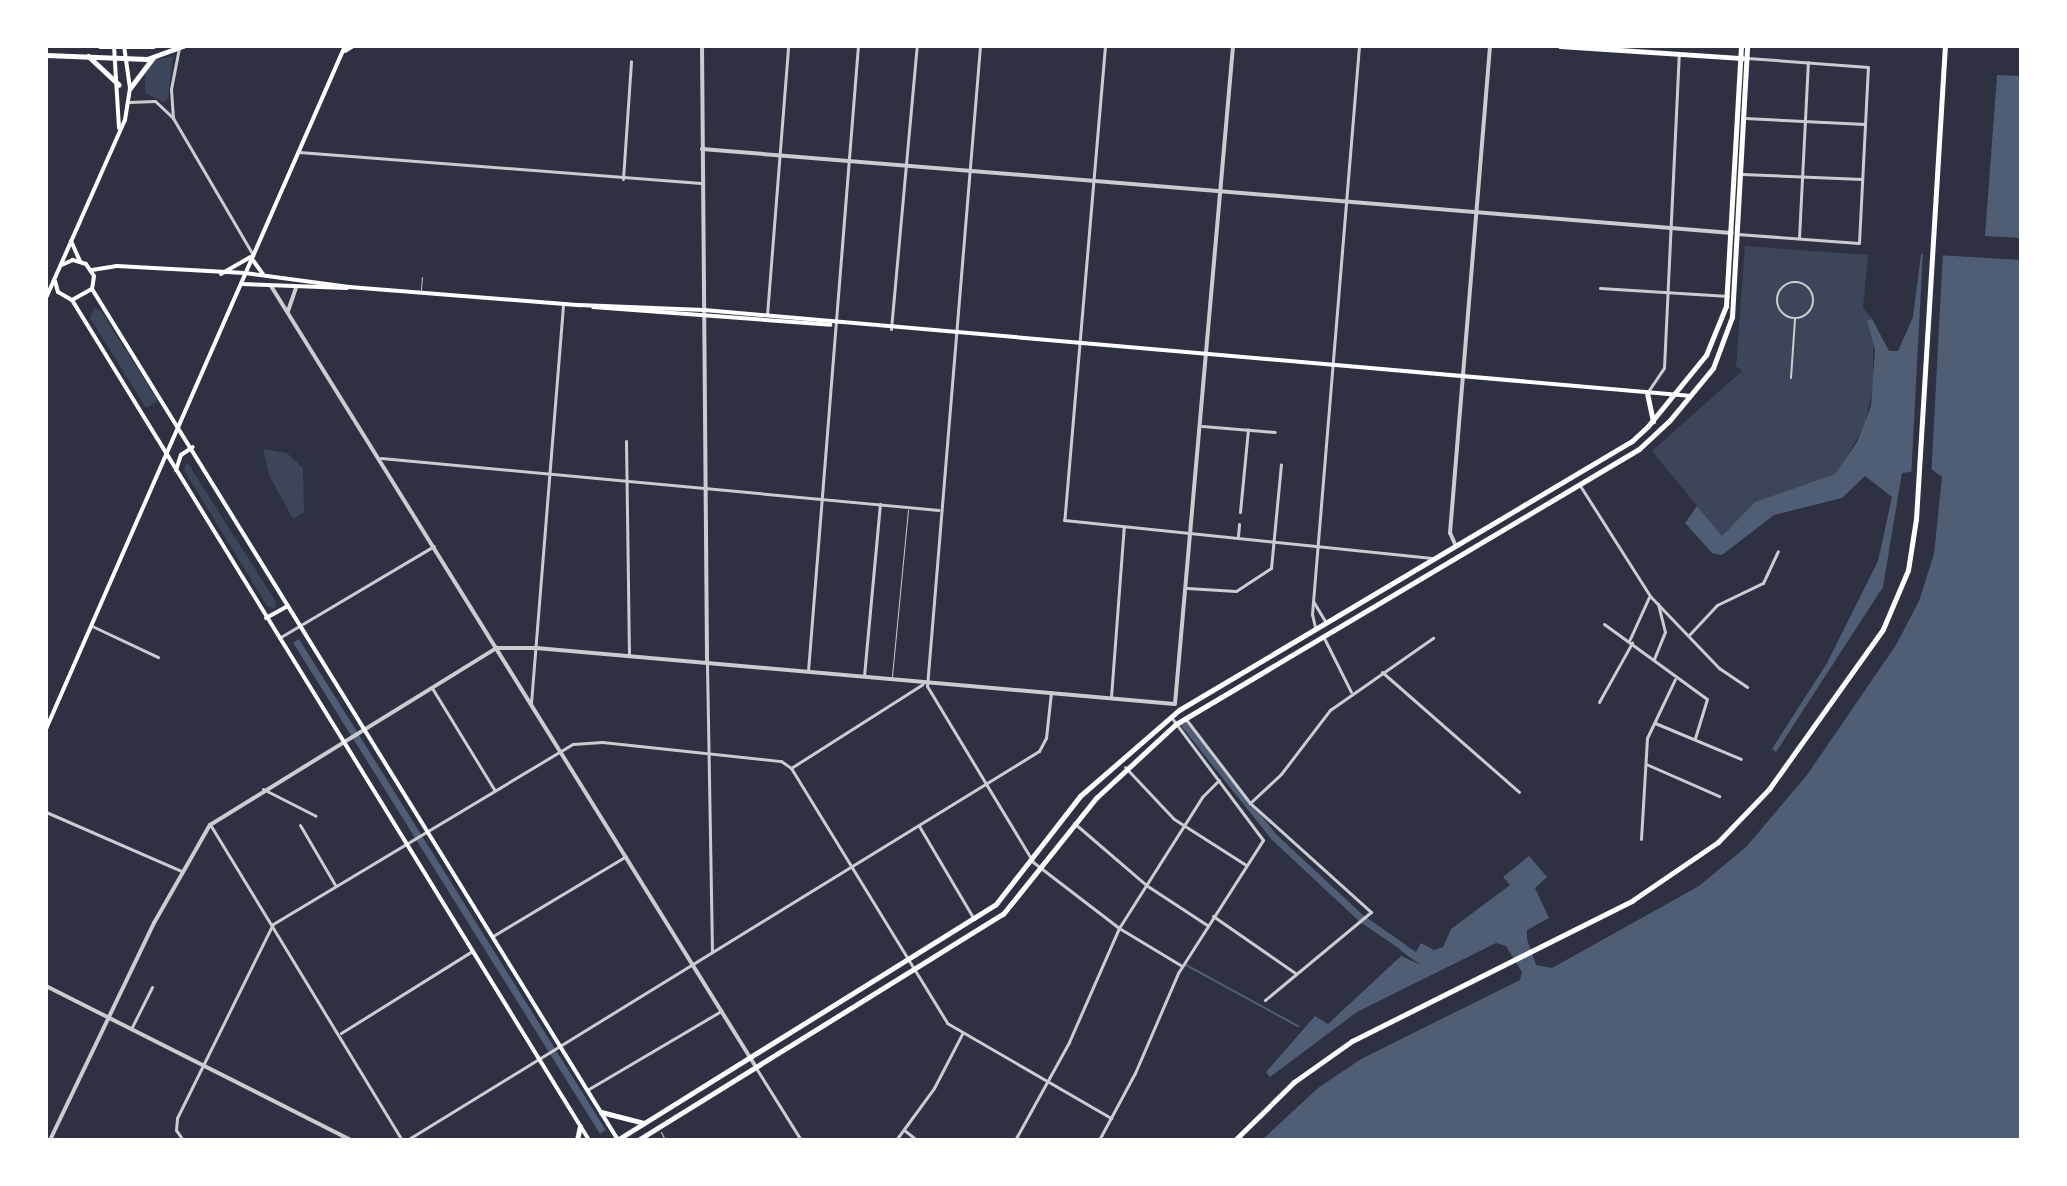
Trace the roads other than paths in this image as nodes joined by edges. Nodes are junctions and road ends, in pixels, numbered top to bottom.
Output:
1 (100, 46) edge
2 (114, 46) edge
3 (153, 46) edge
4 (353, 46) edge
5 (702, 46) edge
6 (788, 46) edge
7 (858, 46) edge
8 (917, 46) edge
9 (980, 46) edge
10 (1105, 46) edge
11 (1233, 46) edge
12 (1359, 46) edge
13 (1490, 46) edge
14 (1560, 46) edge
15 (1744, 46) edge
16 (1945, 46) edge
17 (124, 47) edge
18 (181, 47) edge
19 (1625, 48) edge
20 (345, 49) edge
21 (1680, 54) junction
22 (46, 55) edge
23 (88, 55) junction
24 (153, 57) junction
25 (115, 58) junction
26 (126, 58) junction
27 (1744, 58) junction
28 (631, 61) dead end
29 (1808, 62) junction
30 (119, 85) junction
31 (130, 88) junction
32 (129, 102) junction
33 (173, 118) junction
34 (1743, 118) junction
35 (1805, 121) junction
36 (1865, 124) junction
37 (119, 131) junction
38 (702, 149) junction
39 (299, 152) junction
40 (779, 156) junction
41 (848, 161) junction
42 (905, 166) junction
43 (968, 171) junction
44 (1737, 174) junction
45 (1802, 177) junction
46 (623, 179) junction
47 (1862, 179) junction
48 (1093, 182) junction
49 (702, 183) junction
50 (1220, 192) junction
51 (1348, 203) junction
52 (1477, 213) junction
53 (1671, 228) junction
54 (1734, 233) junction
55 (1798, 238) junction
56 (71, 241) junction
57 (252, 257) junction
58 (80, 261) junction
59 (60, 267) junction
60 (92, 270) junction
61 (245, 273) junction
62 (219, 274) junction
63 (230, 275) junction
64 (265, 275) junction
65 (422, 277) dead end
66 (55, 279) junction
67 (241, 284) junction
68 (271, 286) junction
69 (349, 287) junction
70 (296, 288) junction
71 (1600, 288) dead end
72 (92, 289) junction
73 (420, 292) junction
74 (1668, 292) junction
75 (1727, 296) junction
76 (1735, 296) junction
77 (46, 298) edge
78 (72, 300) junction
79 (563, 303) junction
80 (579, 305) junction
81 (704, 310) junction
82 (288, 311) junction
83 (767, 315) junction
84 (704, 318) junction
85 (1795, 318) junction
86 (833, 324) junction
87 (891, 329) junction
88 (956, 334) junction
89 (1080, 345) junction
90 (1209, 356) junction
91 (1333, 367) junction
92 (1464, 378) junction
93 (1791, 378) dead end
94 (1647, 393) junction
95 (1675, 395) junction
96 (1691, 396) junction
97 (1653, 421) junction
98 (179, 423) junction
99 (1202, 426) junction
100 (1248, 429) junction
101 (1275, 432) dead end
102 (626, 441) dead end
103 (1632, 441) junction
104 (193, 447) junction
105 (1639, 449) junction
106 (165, 454) junction
107 (381, 458) junction
108 (1281, 464) dead end
109 (176, 472) junction
110 (551, 474) junction
111 (624, 481) junction
112 (1579, 484) junction
113 (706, 488) junction
114 (821, 499) junction
115 (880, 504) junction
116 (909, 507) junction
117 (940, 510) junction
118 (1240, 512) dead end
119 (1239, 524) dead end
120 (1124, 526) junction
121 (1193, 532) junction
122 (1238, 536) junction
123 (1275, 540) junction
124 (1317, 544) junction
125 (1455, 544) junction
126 (434, 546) junction
127 (1778, 551) dead end
128 (1432, 558) junction
129 (1187, 588) junction
130 (1650, 596) junction
131 (1313, 601) junction
132 (1658, 604) junction
133 (288, 606) junction
134 (266, 618) junction
135 (1325, 621) junction
136 (1604, 624) dead end
137 (92, 626) junction
138 (300, 626) junction
139 (1315, 627) junction
140 (1323, 635) junction
141 (1689, 635) junction
142 (279, 638) junction
143 (1433, 638) dead end
144 (1630, 642) junction
145 (497, 648) junction
146 (536, 648) junction
147 (629, 655) junction
148 (158, 657) dead end
149 (1654, 659) junction
150 (707, 662) junction
151 (808, 671) junction
152 (1382, 672) junction
153 (864, 676) junction
154 (891, 678) junction
155 (1675, 679) junction
156 (927, 681) junction
157 (1747, 687) dead end
158 (432, 688) junction
159 (1051, 692) junction
160 (1351, 692) junction
161 (1111, 697) junction
162 (1599, 702) dead end
163 (531, 703) junction
164 (1177, 707) junction
165 (1170, 716) junction
166 (1185, 718) junction
167 (1655, 723) junction
168 (1176, 724) junction
169 (364, 727) junction
170 (46, 729) edge
171 (1695, 738) junction
172 (342, 741) junction
173 (559, 749) junction
174 (709, 754) junction
175 (1741, 759) dead end
176 (1646, 764) junction
177 (1125, 767) junction
178 (791, 768) junction
179 (1219, 780) junction
180 (984, 786) junction
181 (263, 789) junction
182 (494, 789) junction
183 (1519, 792) dead end
184 (1719, 796) dead end
185 (1250, 803) junction
186 (46, 812) edge
187 (316, 816) dead end
188 (1074, 823) junction
189 (210, 825) junction
190 (300, 825) dead end
191 (919, 826) junction
192 (1183, 826) junction
193 (428, 829) junction
194 (1641, 839) dead end
195 (405, 843) junction
196 (626, 856) junction
197 (1033, 862) junction
198 (1246, 865) junction
199 (852, 867) junction
200 (1040, 869) junction
201 (182, 871) junction
202 (335, 885) junction
203 (1146, 885) junction
204 (1213, 916) junction
205 (974, 919) junction
206 (273, 924) junction
207 (1207, 925) junction
208 (1119, 928) junction
209 (493, 936) junction
210 (472, 951) junction
211 (712, 952) junction
212 (909, 960) junction
213 (692, 964) junction
214 (1182, 966) junction
215 (914, 969) junction
216 (1295, 973) junction
217 (46, 986) edge
218 (152, 987) dead end
219 (1265, 1000) dead end
220 (721, 1011) junction
221 (108, 1018) junction
222 (131, 1029) junction
223 (341, 1033) junction
224 (962, 1034) junction
225 (560, 1046) junction
226 (751, 1059) junction
227 (539, 1060) junction
228 (203, 1065) junction
229 (756, 1067) junction
230 (1048, 1082) junction
231 (587, 1090) junction
232 (601, 1112) junction
233 (1111, 1118) junction
234 (645, 1123) junction
235 (580, 1126) junction
236 (658, 1128) junction
237 (903, 1130) junction
238 (50, 1140) edge
239 (183, 1140) edge
240 (351, 1140) edge
241 (404, 1140) edge
242 (577, 1140) edge
243 (589, 1140) edge
244 (618, 1140) edge
245 (638, 1140) edge
246 (665, 1140) edge
247 (801, 1140) edge
248 (896, 1140) edge
249 (917, 1140) edge
250 (1015, 1140) edge
251 (1099, 1140) edge
252 (1235, 1140) edge

1 - 2 main road
2 - 17 main road
2 - 25 main road
3 - 17 main road
4 - 20 main road
5 - 38 street
6 - 40 street
7 - 41 street
8 - 42 street
9 - 43 street
10 - 48 street
11 - 50 street
12 - 51 street
13 - 52 street
14 - 19 main road
15 - 27 main road
16 - 252 main road
17 - 26 main road
18 - 24 main road
18 - 33 street
19 - 21 main road
20 - 39 main road
21 - 27 main road
21 - 53 street
22 - 23 main road
23 - 25 main road
23 - 30 main road
24 - 26 main road
24 - 31 main road
25 - 26 main road
25 - 30 main road
26 - 31 main road
27 - 29 street
27 - 34 main road
27 - 44 main road
28 - 46 street
29 - 35 street
29 - 36 street
30 - 37 main road
31 - 32 main road
32 - 33 street
32 - 37 main road
33 - 57 street
34 - 35 street
34 - 44 main road
35 - 36 street
35 - 45 street
36 - 47 street
37 - 56 main road
38 - 40 street
38 - 49 street
39 - 46 street
39 - 57 main road
40 - 41 street
40 - 83 street
41 - 42 street
41 - 86 street
42 - 43 street
42 - 87 street
43 - 48 street
43 - 88 street
44 - 45 street
44 - 54 main road
45 - 47 street
45 - 55 street
46 - 49 street
47 - 55 street
48 - 50 street
48 - 89 street
49 - 81 street
50 - 51 street
50 - 90 street
51 - 52 street
51 - 91 street
52 - 53 street
52 - 92 street
53 - 54 street
53 - 74 street
54 - 55 street
54 - 75 main road
54 - 76 main road
56 - 58 main road
56 - 59 main road
57 - 61 main road
57 - 62 main road
57 - 64 main road
58 - 59 main road
58 - 60 main road
59 - 66 main road
60 - 62 main road
60 - 72 main road
61 - 63 main road
61 - 64 main road
61 - 67 main road
62 - 63 main road
63 - 67 main road
64 - 69 main road
65 - 73 lane
66 - 77 main road
66 - 78 main road
67 - 68 main road
67 - 98 main road
68 - 70 main road
68 - 82 street
69 - 70 main road
69 - 73 main road
70 - 82 street
71 - 74 street
72 - 78 main road
72 - 98 main road
73 - 79 main road
74 - 75 street
74 - 94 street
75 - 76 street
75 - 95 main road
76 - 96 main road
78 - 106 main road
79 - 80 main road
79 - 110 street
80 - 81 main road
80 - 84 main road
81 - 83 main road
81 - 84 street
82 - 107 street
83 - 86 main road
84 - 86 main road
84 - 113 street
85 - 85 street
85 - 93 street
86 - 87 main road
86 - 114 street
87 - 88 main road
88 - 89 main road
88 - 117 street
89 - 90 main road
89 - 120 street
90 - 91 main road
90 - 99 street
91 - 92 main road
91 - 124 street
92 - 94 main road
92 - 125 street
94 - 95 main road
94 - 97 main road
95 - 96 main road
95 - 97 main road
96 - 105 main road
97 - 103 main road
98 - 104 main road
98 - 106 main road
99 - 100 street
99 - 121 street
100 - 101 street
100 - 118 street
102 - 111 street
103 - 105 main road
103 - 125 main road
104 - 109 main road
104 - 133 main road
105 - 112 main road
106 - 109 main road
106 - 137 main road
107 - 110 street
107 - 126 street
108 - 123 street
109 - 134 main road
110 - 111 street
110 - 146 street
111 - 113 street
111 - 147 street
112 - 130 street
112 - 140 main road
113 - 114 street
113 - 150 street
114 - 115 street
114 - 151 street
115 - 116 street
115 - 153 street
116 - 117 street
116 - 154 lane
117 - 156 street
119 - 122 street
120 - 121 street
120 - 161 street
121 - 122 street
121 - 129 street
122 - 123 street
123 - 124 street
123 - 129 street
124 - 128 street
124 - 131 street
125 - 128 main road
126 - 138 street
126 - 145 street
127 - 141 street
128 - 135 main road
129 - 164 street
130 - 132 street
130 - 144 street
131 - 135 street
131 - 139 street
132 - 141 street
132 - 149 street
133 - 134 main road
133 - 138 main road
134 - 142 main road
135 - 139 main road
136 - 144 street
137 - 148 street
137 - 170 main road
138 - 142 street
138 - 169 main road
139 - 164 main road
140 - 160 street
140 - 166 main road
141 - 157 street
142 - 172 main road
143 - 152 street
144 - 149 street
144 - 162 street
145 - 146 street
145 - 158 street
145 - 163 street
146 - 147 street
146 - 163 street
147 - 150 street
149 - 155 street
150 - 151 street
150 - 174 street
151 - 153 street
152 - 160 street
152 - 183 street
153 - 154 street
154 - 156 street
155 - 167 street
155 - 171 street
156 - 159 street
156 - 178 street
156 - 180 street
158 - 169 street
158 - 182 street
159 - 161 street
159 - 180 street
160 - 185 street
161 - 164 street
163 - 173 street
164 - 165 main road
164 - 166 street
165 - 168 street
165 - 197 main road
166 - 168 main road
166 - 185 street
167 - 171 street
167 - 176 street
168 - 177 main road
168 - 179 street
169 - 172 street
169 - 193 main road
171 - 175 street
172 - 181 street
172 - 195 main road
173 - 174 street
173 - 182 street
173 - 196 street
174 - 178 street
174 - 211 street
176 - 184 street
176 - 194 street
177 - 188 main road
177 - 192 street
178 - 199 street
179 - 192 street
179 - 198 street
180 - 191 street
180 - 197 street
181 - 187 street
181 - 189 street
182 - 193 street
185 - 216 street
186 - 201 street
188 - 200 main road
188 - 203 street
189 - 201 street
189 - 206 street
190 - 202 street
191 - 199 street
191 - 205 street
192 - 198 street
192 - 203 street
193 - 195 street
193 - 209 main road
195 - 202 street
195 - 210 main road
196 - 209 street
196 - 213 street
197 - 200 street
197 - 205 main road
198 - 204 street
199 - 211 street
199 - 212 street
200 - 208 street
200 - 215 main road
201 - 221 street
202 - 206 street
203 - 207 street
203 - 208 street
204 - 207 street
204 - 216 street
205 - 212 main road
206 - 223 street
206 - 228 street
207 - 214 street
208 - 214 street
208 - 230 street
209 - 225 main road
210 - 223 street
210 - 227 main road
211 - 213 street
212 - 215 street
212 - 226 main road
213 - 220 street
213 - 225 street
214 - 233 street
215 - 224 street
215 - 229 main road
216 - 219 street
217 - 221 street
218 - 222 street
220 - 226 street
220 - 231 street
221 - 222 street
221 - 238 street
222 - 228 street
223 - 241 street
224 - 230 street
224 - 237 street
225 - 227 street
225 - 231 main road
226 - 229 street
226 - 234 main road
227 - 235 main road
227 - 241 street
228 - 239 street
228 - 240 street
229 - 236 main road
229 - 247 street
230 - 233 street
230 - 250 street
231 - 232 main road
232 - 234 main road
232 - 244 main road
233 - 251 street
234 - 244 main road
235 - 242 main road
235 - 243 main road
236 - 245 main road
236 - 246 lane
237 - 248 street
237 - 249 street

